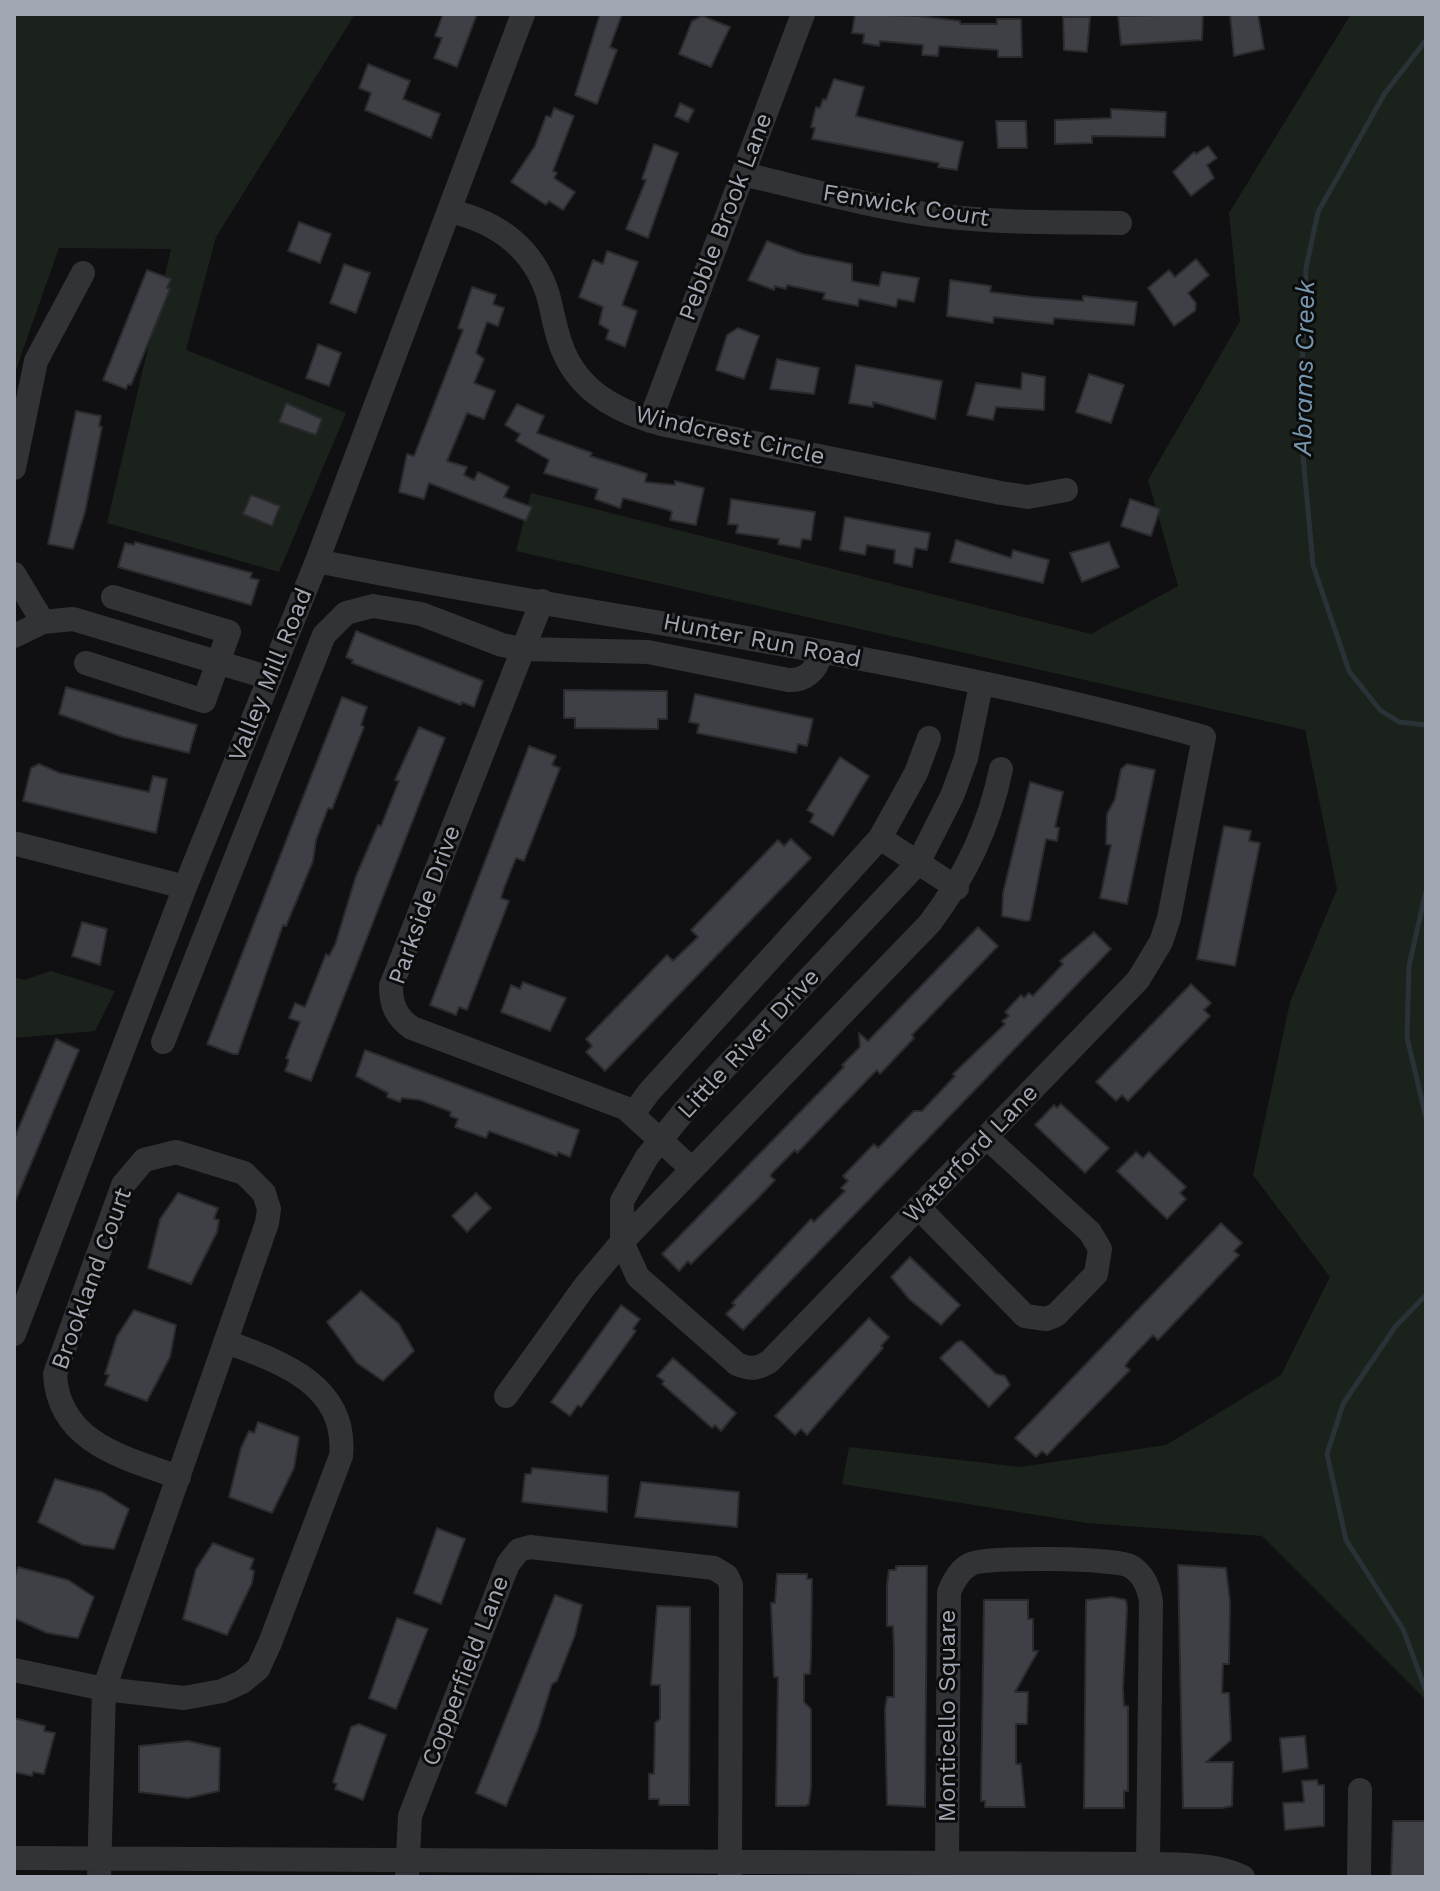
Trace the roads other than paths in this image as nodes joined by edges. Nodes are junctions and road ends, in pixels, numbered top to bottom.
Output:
1 (523, 14) edge
2 (803, 14) edge
3 (743, 174) junction
4 (450, 211) junction
5 (1120, 223) dead end
6 (83, 273) dead end
7 (650, 421) junction
8 (14, 468) edge
9 (1066, 490) dead end
10 (317, 561) junction
11 (14, 574) edge
12 (113, 597) dead end
13 (542, 601) junction
14 (43, 622) junction
15 (14, 636) edge
16 (523, 649) junction
17 (821, 653) junction
18 (86, 663) dead end
19 (219, 663) junction
20 (270, 678) junction
21 (981, 685) junction
22 (1204, 737) joint
23 (929, 738) dead end
24 (1001, 769) dead end
25 (880, 838) junction
26 (17, 844) dead end
27 (918, 863) junction
28 (185, 887) junction
29 (957, 888) junction
30 (150, 976) junction
31 (186, 986) junction
32 (163, 1042) dead end
33 (633, 1114) junction
34 (986, 1137) junction
35 (661, 1139) junction
36 (692, 1169) junction
37 (918, 1207) junction
38 (622, 1242) junction
39 (14, 1334) edge
40 (227, 1342) junction
41 (506, 1396) dead end
42 (179, 1477) junction
43 (14, 1670) edge
44 (104, 1689) junction
45 (1360, 1790) dead end
46 (14, 1858) edge
47 (947, 1863) junction
48 (1148, 1864) junction
49 (99, 1868) edge
50 (406, 1868) edge
51 (730, 1869) edge
52 (1243, 1877) edge
53 (1359, 1877) edge

1 - 4 street, Valley Mill Road
2 - 3 street, Pebble Brook Lane
3 - 5 street, Fenwick Court
3 - 7 street, Pebble Brook Lane
4 - 7 street, Windcrest Circle
4 - 10 street, Valley Mill Road
6 - 8 street
7 - 9 street, Windcrest Circle
10 - 13 street, Hunter Run Road
10 - 20 street, Valley Mill Road
11 - 14 street
12 - 19 street
13 - 16 street, Parkside Drive
13 - 17 street, Hunter Run Road
14 - 15 street
14 - 19 street
16 - 17 street
16 - 31 street
16 - 33 street, Parkside Drive
17 - 21 street, Hunter Run Road
18 - 19 street
19 - 20 street
20 - 28 street, Valley Mill Road
21 - 22 street, Hunter Run Road
21 - 27 street, Little River Drive
22 - 34 street, Waterford Lane
23 - 25 street
24 - 29 street
25 - 27 street
25 - 33 street
26 - 28 street
27 - 29 street
27 - 35 street, Little River Drive
28 - 30 street, Valley Mill Road
29 - 36 street
30 - 31 street
30 - 39 street, Valley Mill Road
31 - 32 street
33 - 35 street, Parkside Drive
34 - 37 street, Waterford Lane
34 - 37 street
35 - 36 street, Parkside Drive
35 - 38 street, Little River Drive
36 - 38 street
37 - 38 street, Waterford Lane
38 - 41 street
40 - 42 street, Brookland Court
40 - 42 street, Brookland Court
40 - 44 street
42 - 44 street, Brookland Court
43 - 44 street
44 - 49 street, Brookland Court
45 - 53 street
46 - 49 street
47 - 48 street
47 - 48 street, Monticello Square
47 - 51 street
48 - 52 street
49 - 50 street
50 - 51 street
50 - 51 street, Copperfield Lane

